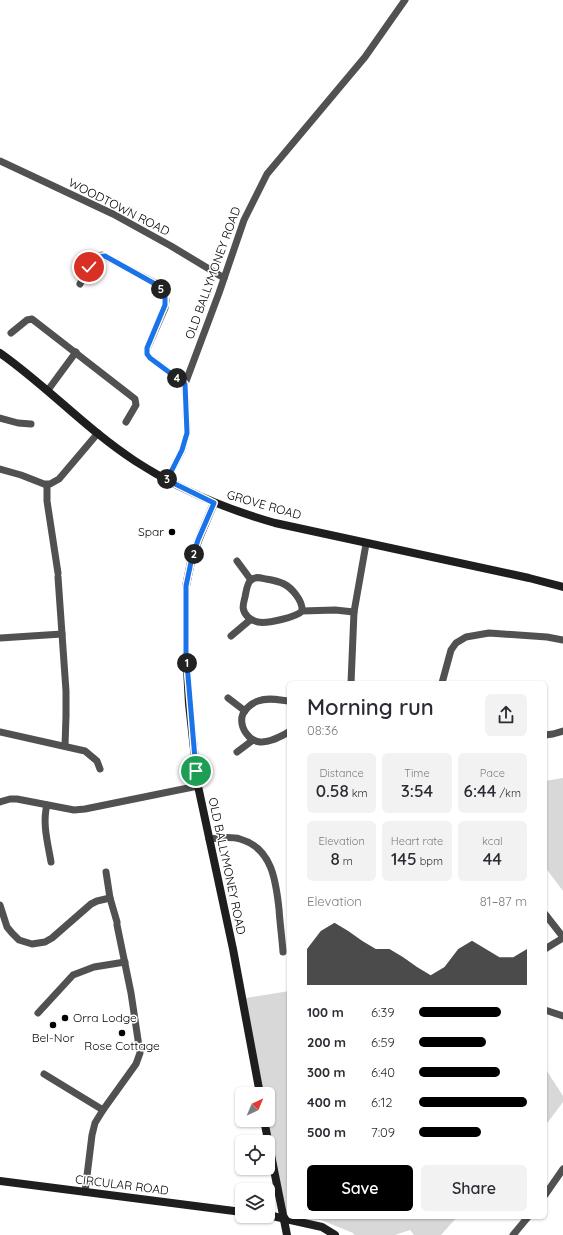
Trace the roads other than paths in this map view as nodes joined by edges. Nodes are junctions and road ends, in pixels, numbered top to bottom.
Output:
1 (405, 0) edge
2 (0, 161) edge
3 (224, 278) junction
4 (80, 284) dead end
5 (11, 333) dead end
6 (76, 352) junction
7 (0, 353) edge
8 (185, 384) junction
9 (48, 390) junction
10 (0, 418) edge
11 (126, 422) dead end
12 (31, 424) dead end
13 (98, 433) junction
14 (0, 469) edge
15 (167, 480) junction
16 (47, 485) junction
17 (214, 503) junction
18 (366, 544) junction
19 (237, 561) dead end
20 (251, 580) junction
21 (563, 587) edge
22 (302, 610) junction
23 (354, 612) junction
24 (250, 620) junction
25 (62, 634) junction
26 (231, 636) dead end
27 (0, 638) edge
28 (563, 640) edge
29 (351, 681) edge
30 (442, 681) edge
31 (228, 698) dead end
32 (287, 701) edge
33 (245, 711) junction
34 (563, 731) edge
35 (0, 732) edge
36 (287, 733) edge
37 (547, 735) edge
38 (252, 740) junction
39 (64, 746) junction
40 (237, 752) dead end
41 (100, 769) dead end
42 (198, 786) junction
43 (0, 802) edge
44 (47, 805) junction
45 (209, 839) junction
46 (51, 862) dead end
47 (106, 872) dead end
48 (110, 898) junction
49 (0, 905) edge
50 (547, 917) edge
51 (563, 937) edge
52 (547, 949) edge
53 (283, 952) dead end
54 (125, 962) junction
55 (547, 1011) edge
56 (38, 1013) dead end
57 (563, 1016) edge
58 (44, 1074) dead end
59 (259, 1087) edge
60 (103, 1110) junction
61 (265, 1127) edge
62 (563, 1169) edge
63 (0, 1181) edge
64 (85, 1192) junction
65 (547, 1192) edge
66 (235, 1211) edge
67 (275, 1216) edge
68 (284, 1218) junction
69 (287, 1219) edge
70 (288, 1219) edge
71 (526, 1219) edge
72 (287, 1235) edge
73 (335, 1235) edge
74 (513, 1235) edge

1 - 3 street, OLD BALLYMONEY ROAD
2 - 3 street, WOODTOWN ROAD
3 - 8 street, OLD BALLYMONEY ROAD
4 - 8 street
5 - 6 street
6 - 9 street
6 - 11 street
7 - 9 street, GROVE ROAD
8 - 15 street, OLD BALLYMONEY ROAD
9 - 13 street, GROVE ROAD
10 - 12 street
13 - 15 street, GROVE ROAD
13 - 16 street
14 - 16 street
15 - 17 street, GROVE ROAD
16 - 25 street
17 - 18 street, GROVE ROAD
17 - 42 street, OLD BALLYMONEY ROAD
18 - 21 street, GROVE ROAD
18 - 23 street
19 - 20 street
20 - 22 street
20 - 24 street
22 - 23 street
22 - 24 street
23 - 29 street
24 - 26 street
25 - 27 street
25 - 39 street
28 - 30 street
31 - 33 street
32 - 33 street
33 - 38 street
34 - 37 street
35 - 39 street
36 - 38 street
38 - 40 street
39 - 41 street
42 - 44 street
42 - 45 street, OLD BALLYMONEY ROAD
43 - 44 street
44 - 46 street
45 - 53 street
45 - 59 street, OLD BALLYMONEY ROAD
47 - 48 street
48 - 49 street
48 - 54 street
50 - 51 street
51 - 52 street
54 - 56 street
54 - 60 street
55 - 57 street
58 - 60 street
60 - 64 street
61 - 68 street
62 - 65 street
63 - 64 street, CIRCULAR ROAD
64 - 66 street, CIRCULAR ROAD
67 - 68 street
68 - 69 street
68 - 72 street
70 - 73 street
71 - 74 street

